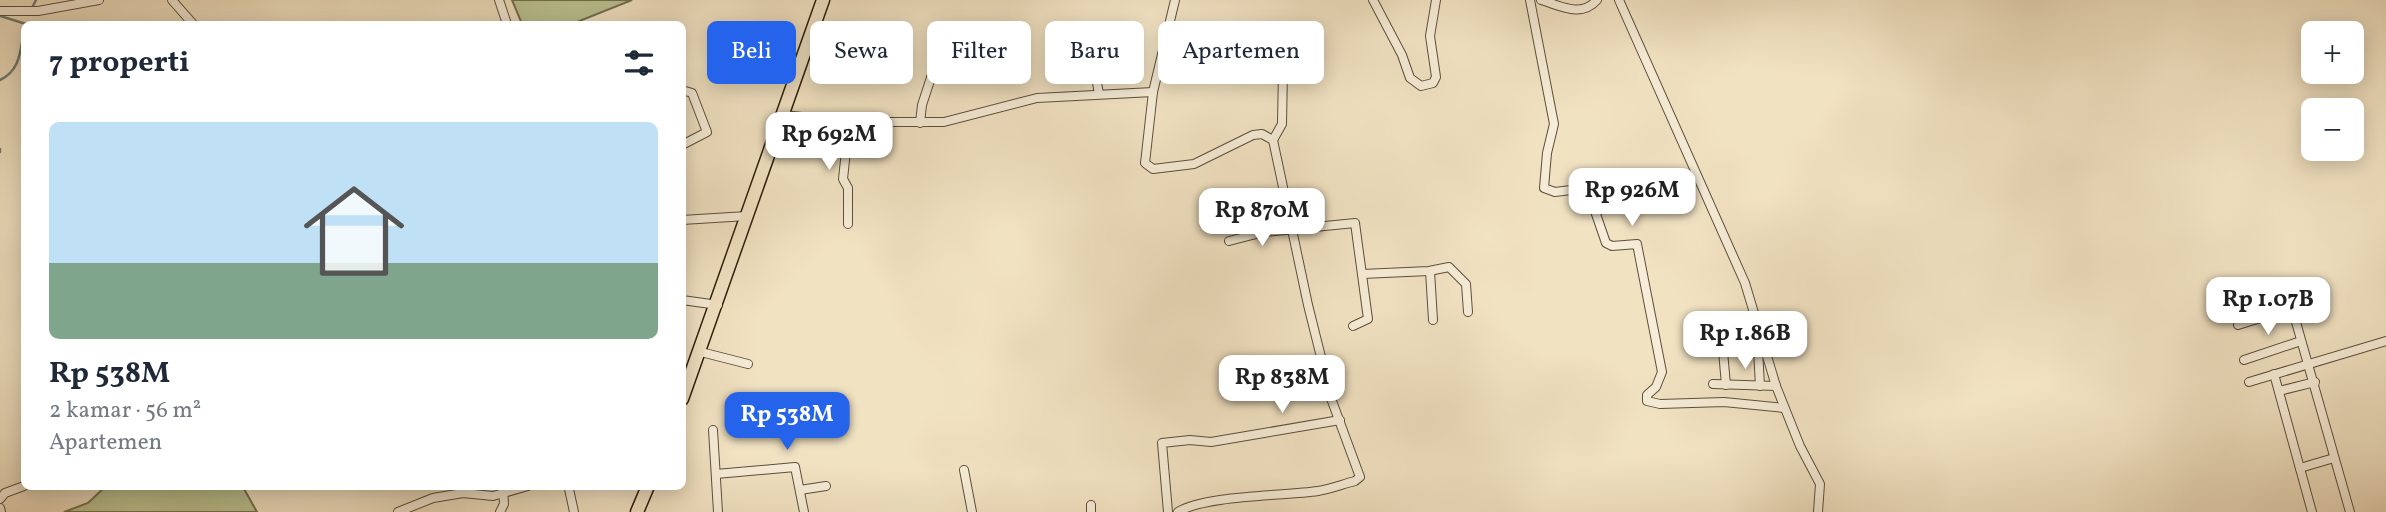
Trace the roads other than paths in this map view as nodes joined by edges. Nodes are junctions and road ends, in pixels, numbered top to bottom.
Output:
1 (99, 0) edge
2 (172, 0) edge
3 (499, 0) edge
4 (823, 0) edge
5 (1175, 0) edge
6 (1373, 0) edge
7 (1436, 0) edge
8 (1530, 0) edge
9 (1541, 0) edge
10 (1597, 0) edge
11 (1619, 0) edge
12 (1, 11) edge
13 (190, 21) edge
14 (506, 21) edge
15 (929, 84) edge
16 (1097, 84) edge
17 (1283, 84) edge
18 (686, 89) edge
19 (1153, 92) junction
20 (1099, 94) junction
21 (783, 115) junction
22 (849, 122) junction
23 (920, 123) junction
24 (1273, 140) junction
25 (686, 143) edge
26 (747, 216) junction
27 (686, 220) edge
28 (848, 224) dead end
29 (1291, 229) junction
30 (1229, 241) dead end
31 (1426, 270) junction
32 (1362, 274) junction
33 (686, 301) edge
34 (718, 305) junction
35 (1468, 312) dead end
36 (1433, 320) dead end
37 (2238, 325) dead end
38 (1353, 326) dead end
39 (2301, 341) junction
40 (2386, 341) edge
41 (1758, 350) dead end
42 (1723, 351) dead end
43 (701, 352) junction
44 (2244, 360) dead end
45 (2308, 363) junction
46 (748, 364) dead end
47 (2274, 374) junction
48 (2249, 382) dead end
49 (2315, 382) junction
50 (1713, 384) dead end
51 (1726, 385) junction
52 (1760, 386) junction
53 (1776, 386) junction
54 (686, 389) edge
55 (2279, 391) junction
56 (1784, 408) junction
57 (1340, 420) junction
58 (713, 430) dead end
59 (2334, 458) junction
60 (2300, 467) junction
61 (964, 470) dead end
62 (716, 474) junction
63 (826, 486) dead end
64 (21, 487) edge
65 (504, 490) edge
66 (569, 490) edge
67 (646, 490) edge
68 (800, 490) junction
69 (0, 499) edge
70 (398, 512) edge
71 (500, 512) edge
72 (574, 512) edge
73 (637, 512) edge
74 (718, 512) edge
75 (804, 512) edge
76 (972, 512) edge
77 (1168, 512) edge
78 (1178, 512) edge
79 (1818, 512) edge
80 (2312, 512) edge
81 (2350, 512) edge

1 - 12 street
2 - 13 street
3 - 14 street
4 - 21 main road
5 - 19 street
6 - 7 street
8 - 56 street
9 - 10 street
11 - 53 street
15 - 23 street
16 - 20 street
17 - 24 street
18 - 25 street
19 - 20 street
19 - 24 street
20 - 23 street
21 - 22 street
21 - 26 main road
22 - 23 street
22 - 28 street
24 - 29 street
26 - 27 street
26 - 34 main road
29 - 30 street
29 - 32 street
29 - 57 street
31 - 32 street
31 - 35 street
31 - 36 street
32 - 38 street
33 - 34 street
34 - 43 main road
37 - 39 street
39 - 44 street
39 - 45 street
40 - 45 street
41 - 52 street
42 - 51 street
43 - 46 street
43 - 54 main road
45 - 47 street
45 - 49 street
47 - 48 street
47 - 55 street
49 - 55 street
49 - 59 street
50 - 51 street
51 - 52 street
52 - 53 street
53 - 56 street
55 - 60 street
56 - 79 street
57 - 77 street
57 - 78 street
58 - 62 street
59 - 60 street
59 - 81 street
60 - 80 street
61 - 76 street
62 - 68 street
62 - 74 street
63 - 68 street
64 - 69 street
65 - 70 street
65 - 71 street
66 - 72 street
67 - 73 main road
68 - 75 street

